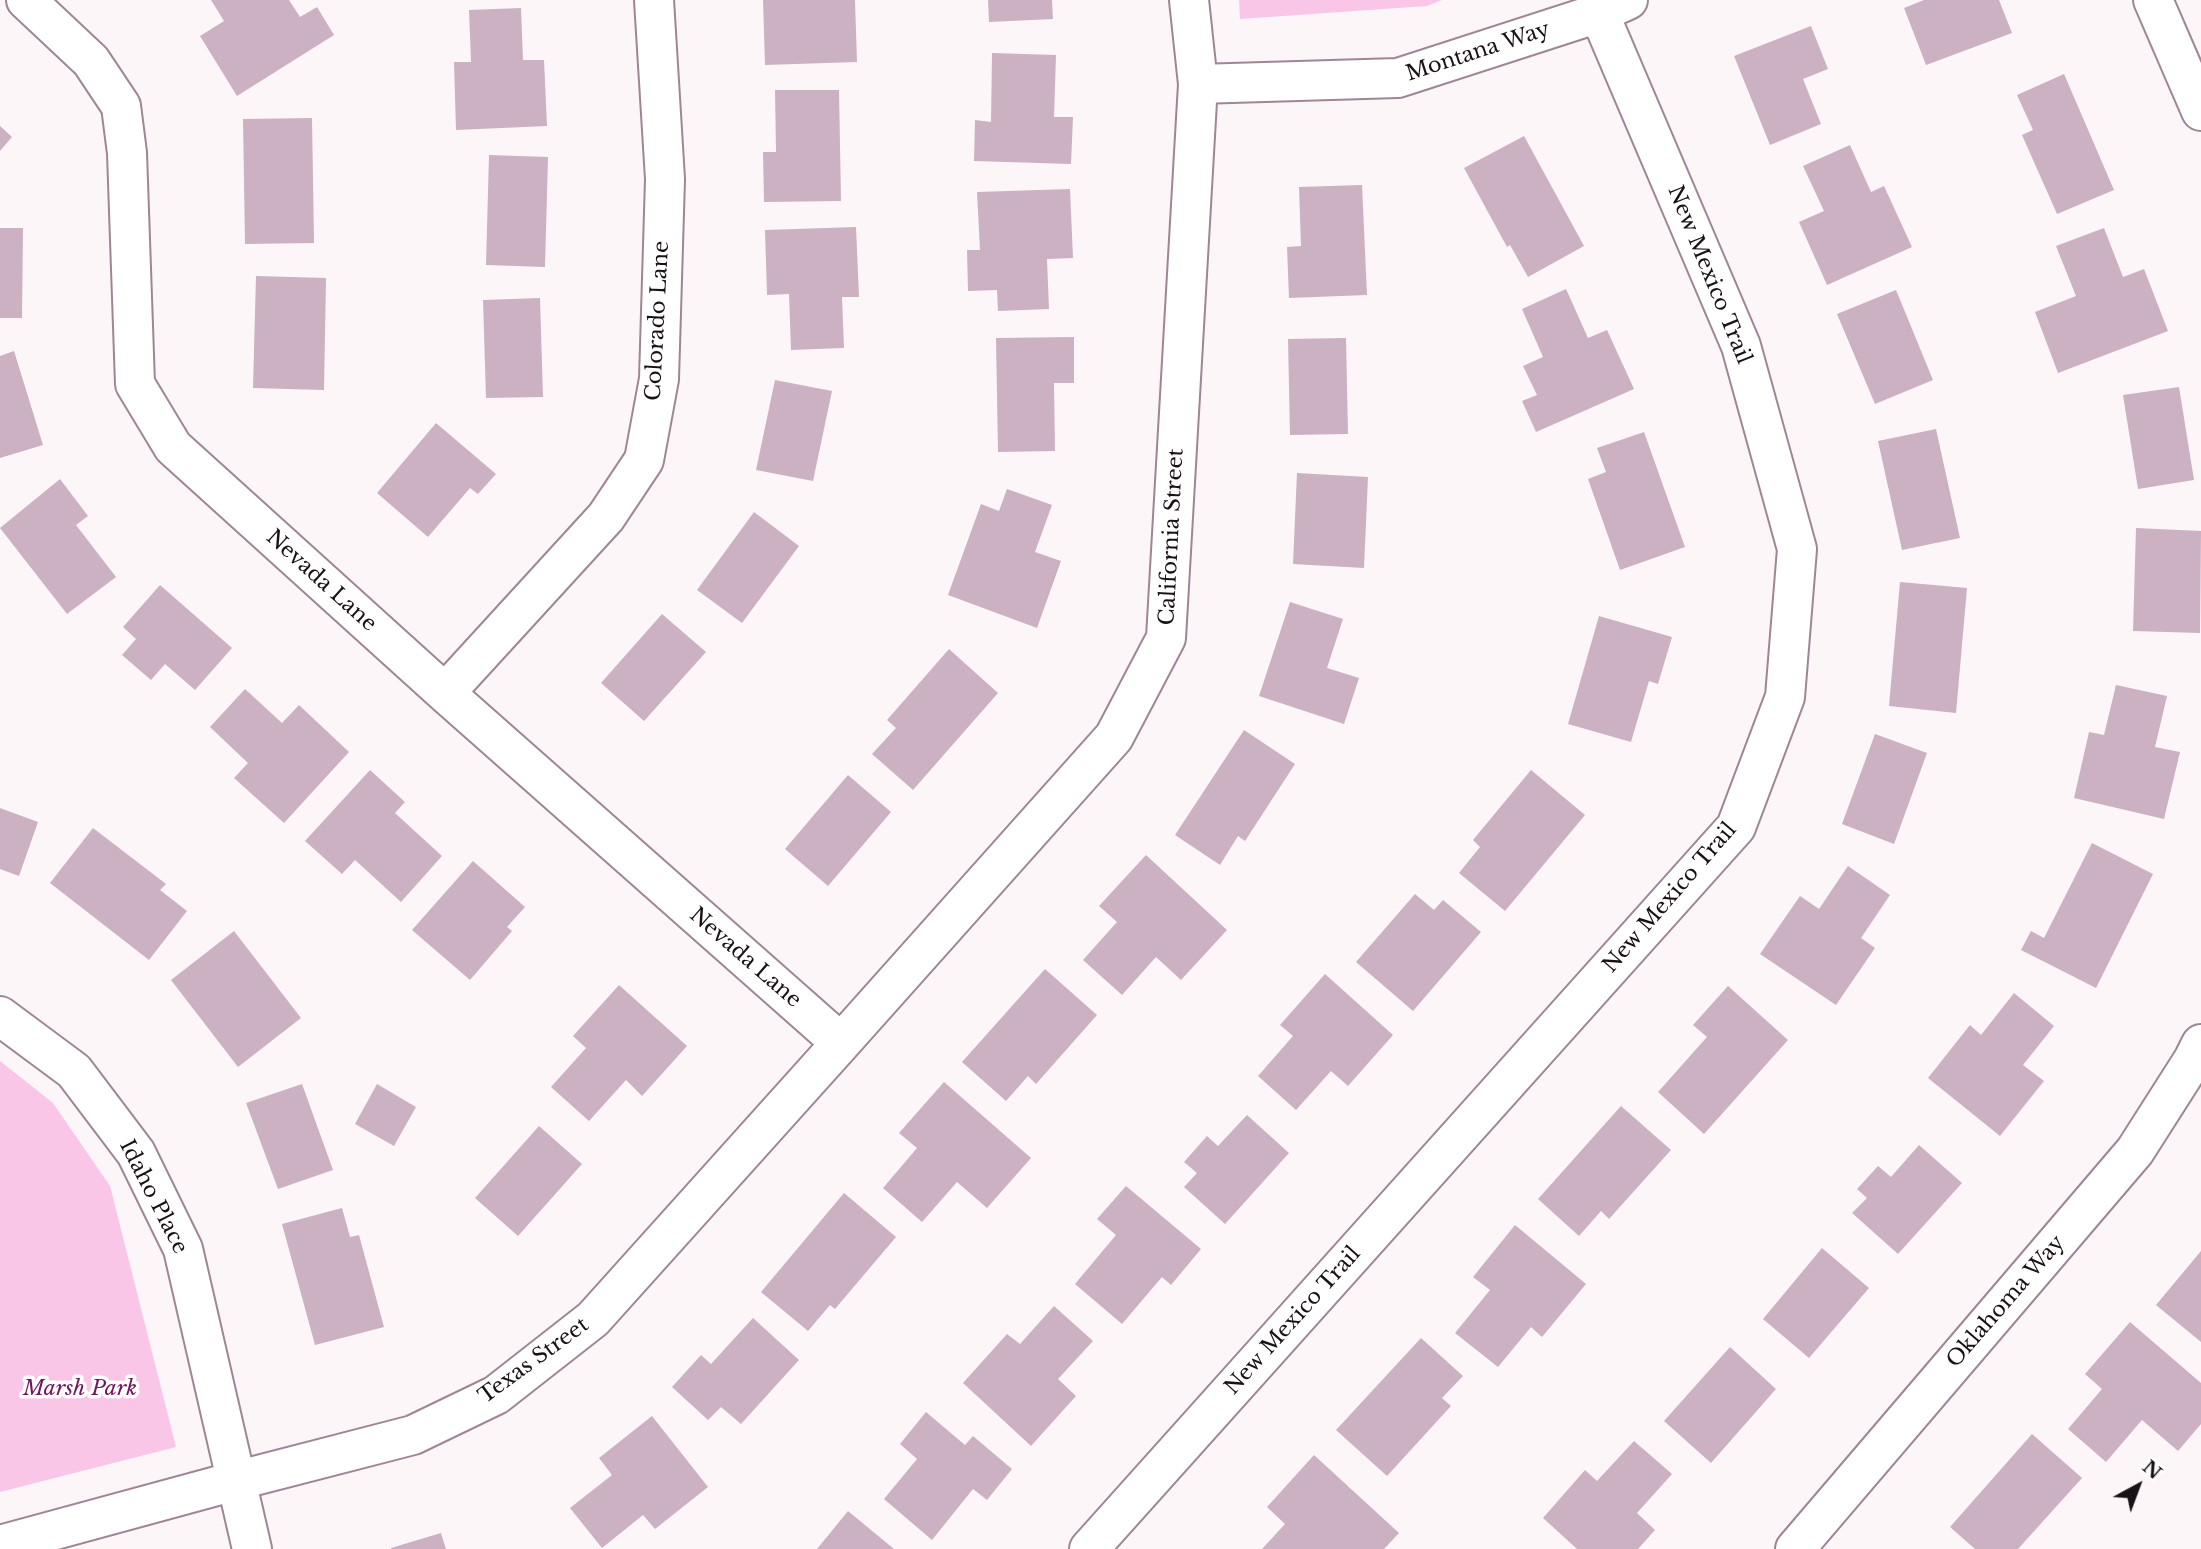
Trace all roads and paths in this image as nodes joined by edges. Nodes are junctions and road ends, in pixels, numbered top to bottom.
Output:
1 (26, 0) edge
2 (654, 0) edge
3 (1189, 0) edge
4 (2153, 0) edge
5 (1614, 6) edge
6 (1198, 84) junction
7 (2201, 111) edge
8 (445, 693) junction
9 (0, 1016) edge
10 (841, 1043) junction
11 (2201, 1044) edge
12 (235, 1481) junction
13 (0, 1545) edge
14 (252, 1549) edge
15 (1089, 1549) edge
16 (1795, 1549) edge

1 - 8 street, Nevada Lane
2 - 8 street, Colorado Lane
3 - 6 street, California Street
4 - 7 street
5 - 6 street, Montana Way
5 - 15 street, New Mexico Trail
6 - 10 street, California Street
8 - 10 street, Nevada Lane
9 - 12 street, Idaho Place
10 - 12 street, Texas Street
11 - 16 street, Oklahoma Way
12 - 13 street, Texas Street
12 - 14 street, Idaho Place

